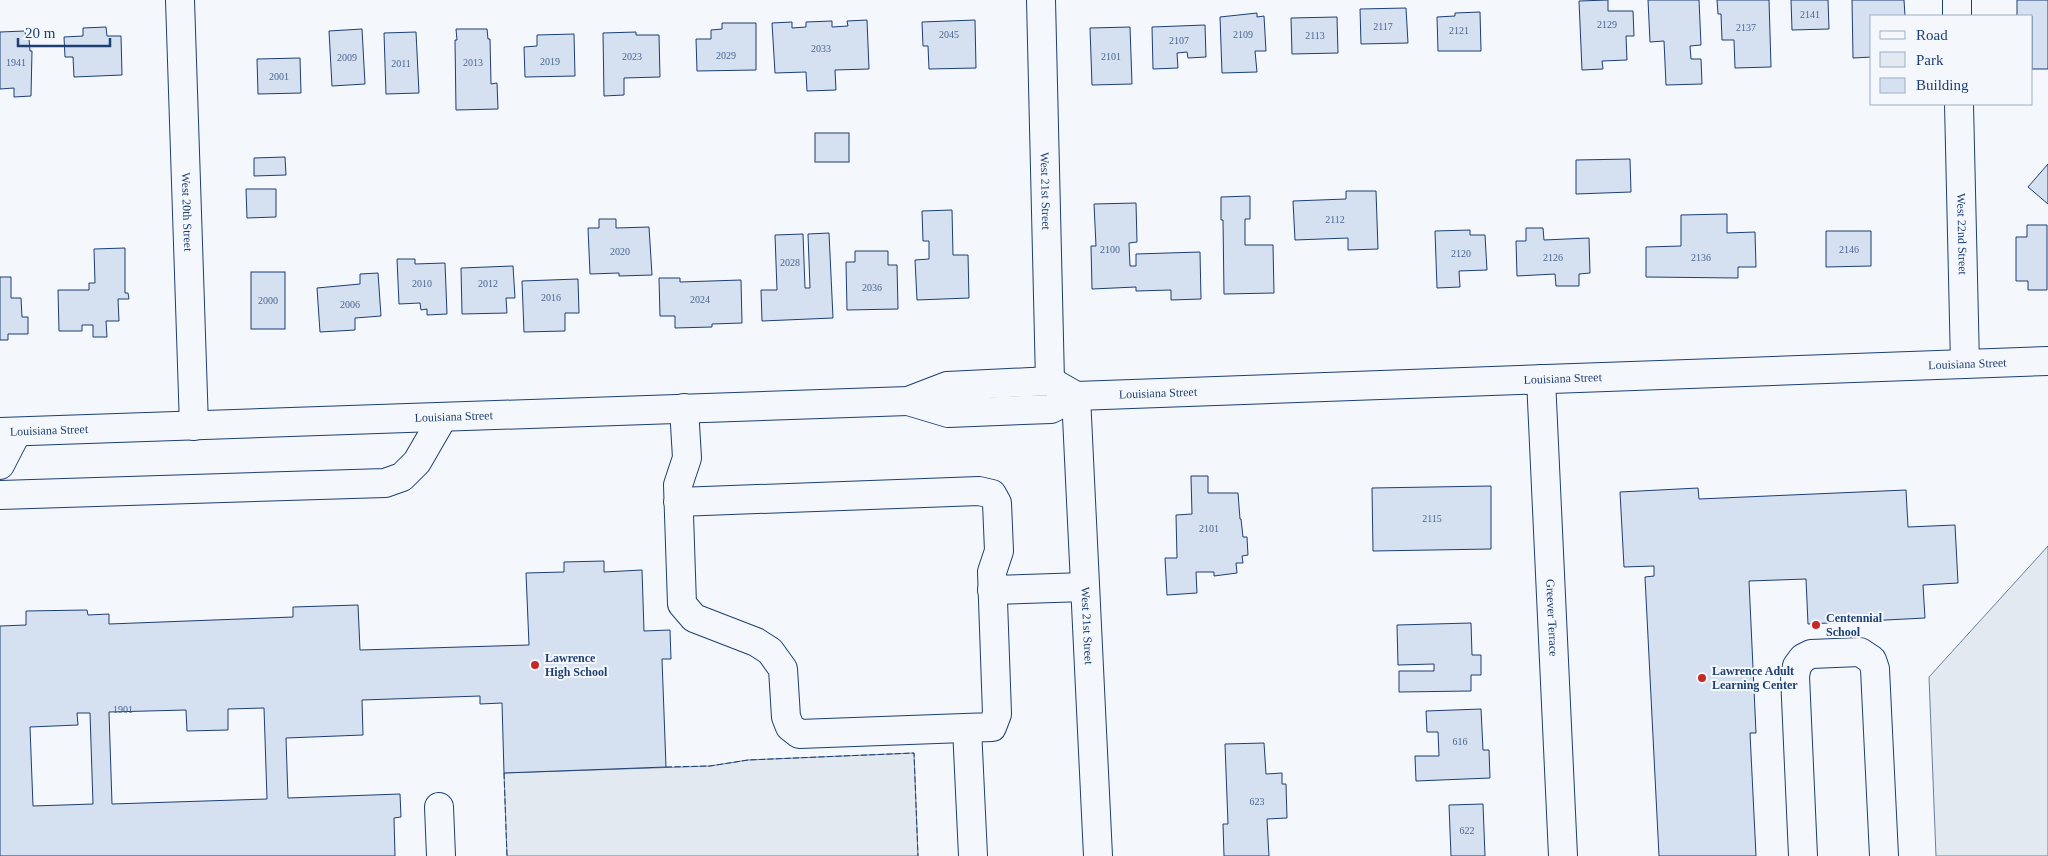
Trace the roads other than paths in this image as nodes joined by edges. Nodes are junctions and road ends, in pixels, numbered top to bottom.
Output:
1 (180, 0) edge
2 (1041, 0) edge
3 (1957, 0) edge
4 (1957, 15) edge
5 (1959, 105) edge
6 (2048, 361) edge
7 (1965, 364) junction
8 (1541, 379) junction
9 (1050, 381) junction
10 (1076, 396) junction
11 (908, 401) junction
12 (684, 408) junction
13 (443, 417) junction
14 (194, 426) junction
15 (8, 432) edge
16 (0, 465) edge
17 (0, 495) edge
18 (678, 502) junction
19 (992, 581) junction
20 (1085, 587) junction
21 (966, 728) junction
22 (439, 806) dead end
23 (441, 856) edge
24 (973, 856) edge
25 (1098, 856) edge
26 (1563, 856) edge
27 (1803, 856) edge
28 (1884, 856) edge

1 - 14 main road, West 20th Street
2 - 9 main road, West 21st Street
3 - 4 main road
5 - 7 main road, West 22nd Street
6 - 7 main road, Louisiana Street
7 - 8 main road, Louisiana Street
8 - 10 main road, Louisiana Street
8 - 26 main road, Greever Terrace
9 - 10 main road
9 - 11 main road, Louisiana Street
10 - 11 main road, Louisiana Street
10 - 20 main road, West 21st Street
11 - 12 main road, Louisiana Street
12 - 13 main road, Louisiana Street
12 - 18 main road
13 - 14 main road, Louisiana Street
13 - 17 main road
14 - 15 main road, Louisiana Street
15 - 16 main road
18 - 19 main road
18 - 21 main road
19 - 20 main road
19 - 21 main road
20 - 25 main road, West 21st Street
21 - 24 main road
22 - 23 main road
27 - 28 main road

